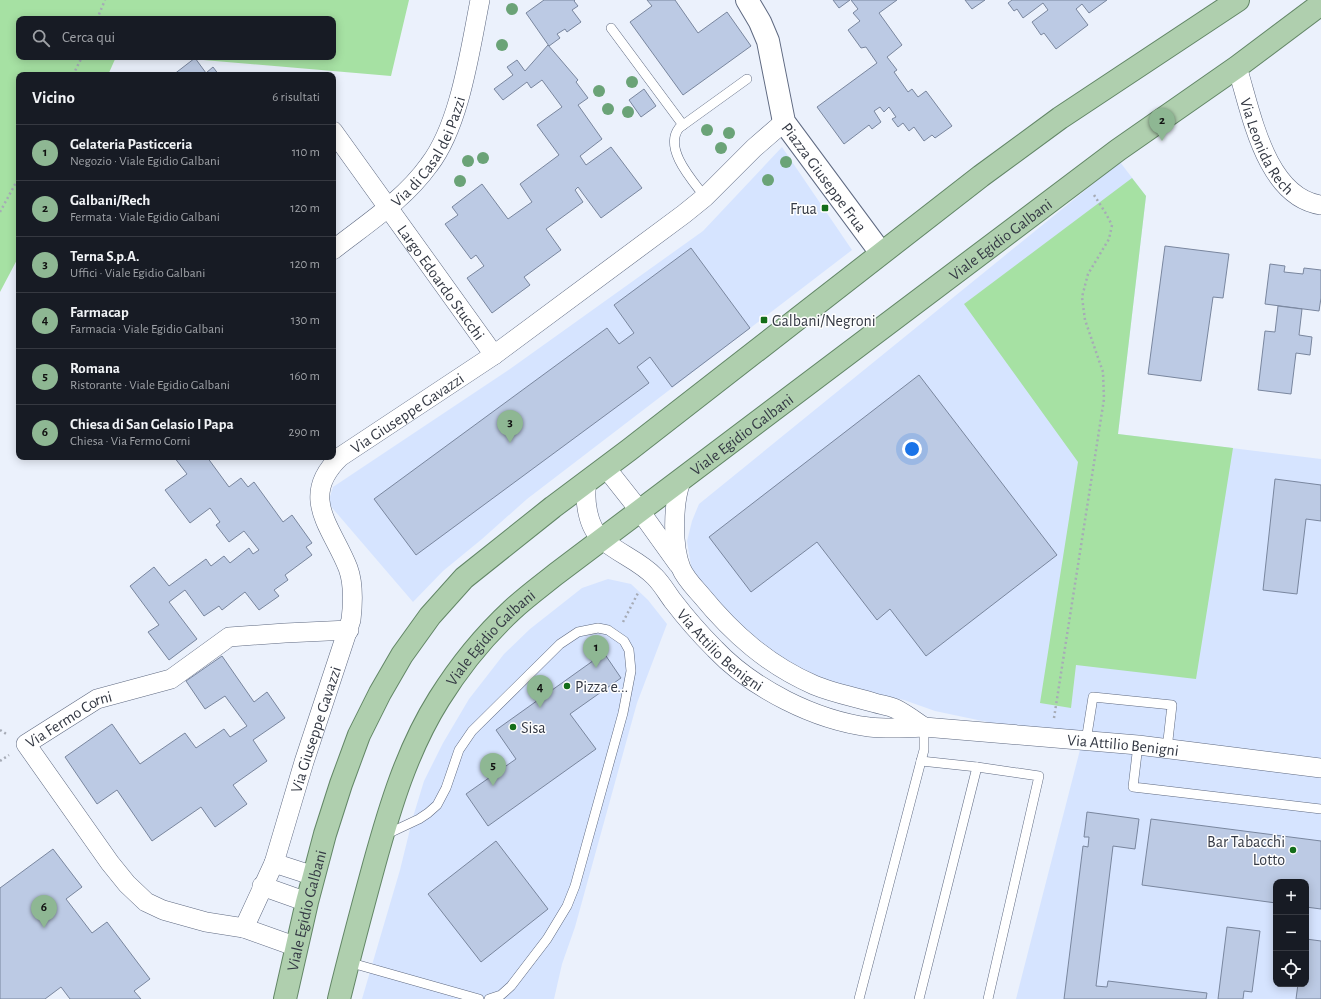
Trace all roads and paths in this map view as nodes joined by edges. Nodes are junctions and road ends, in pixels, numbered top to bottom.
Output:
1 (105, 0) edge
2 (480, 0) edge
3 (747, 0) edge
4 (1238, 0) edge
5 (1321, 4) edge
6 (98, 16) edge
7 (611, 28) dead end
8 (80, 60) edge
9 (1237, 67) junction
10 (74, 72) edge
11 (748, 79) dead end
12 (784, 122) junction
13 (683, 125) junction
14 (336, 135) edge
15 (1083, 177) junction
16 (16, 183) edge
17 (705, 197) junction
18 (1321, 205) edge
19 (388, 207) junction
20 (0, 212) edge
21 (336, 248) edge
22 (881, 253) junction
23 (494, 355) junction
24 (606, 468) junction
25 (587, 481) junction
26 (681, 481) junction
27 (640, 511) junction
28 (602, 540) junction
29 (681, 568) junction
30 (641, 589) dead end
31 (349, 630) junction
32 (616, 635) junction
33 (924, 727) junction
34 (1051, 738) junction
35 (1086, 741) junction
36 (1138, 745) junction
37 (1167, 749) junction
38 (921, 761) junction
39 (977, 767) junction
40 (1321, 768) edge
41 (1321, 810) edge
42 (382, 836) junction
43 (274, 862) junction
44 (314, 876) junction
45 (262, 886) junction
46 (307, 902) junction
47 (244, 928) junction
48 (297, 947) junction
49 (348, 962) junction
50 (285, 999) edge
51 (339, 999) edge
52 (479, 999) edge
53 (490, 999) edge
54 (859, 999) edge
55 (919, 999) edge
56 (988, 999) edge

1 - 6 path
2 - 19 street, Via di Casal dei Pazzi
3 - 12 street
4 - 22 main road, Viale Egidio Galbani
5 - 9 main road, Viale Egidio Galbani
7 - 13 lane
8 - 10 path
9 - 15 main road, Viale Egidio Galbani
9 - 18 street, Via Leonida Rech
11 - 13 lane
12 - 17 street, Piazza Giuseppe Frua
12 - 22 street, Piazza Giuseppe Frua
13 - 17 lane
14 - 19 street, Via di Casal dei Pazzi
15 - 26 main road, Viale Egidio Galbani
15 - 34 path
16 - 20 path
17 - 23 street, Via Giuseppe Gavazzi
19 - 21 street, Largo Edoardo Stucchi
19 - 23 street, Largo Edoardo Stucchi
22 - 24 main road, Viale Egidio Galbani
23 - 31 street, Via Giuseppe Gavazzi
24 - 25 main road, Viale Egidio Galbani
24 - 27 street
25 - 28 street
25 - 44 main road, Viale Egidio Galbani
26 - 27 main road, Viale Egidio Galbani
26 - 29 street, Via Attilio Benigni
27 - 28 main road, Viale Egidio Galbani
27 - 29 street
28 - 33 street, Via Attilio Benigni
28 - 42 main road, Viale Egidio Galbani
29 - 33 street, Via Attilio Benigni
30 - 32 path
31 - 43 street, Via Giuseppe Gavazzi
31 - 47 street, Via Fermo Corni
32 - 42 lane
32 - 53 lane
33 - 34 street, Via Attilio Benigni
33 - 38 lane
34 - 35 street, Via Attilio Benigni
35 - 36 street, Via Attilio Benigni
35 - 37 lane
36 - 37 street, Via Attilio Benigni
36 - 41 lane
37 - 40 street, Via Attilio Benigni
38 - 39 lane
38 - 54 lane
39 - 55 lane
39 - 56 lane
42 - 49 main road, Viale Egidio Galbani
43 - 44 street
43 - 45 street, Via Giuseppe Gavazzi
44 - 46 main road, Viale Egidio Galbani
45 - 46 street
45 - 47 street, Via Giuseppe Gavazzi
46 - 48 main road, Viale Egidio Galbani
47 - 48 street
48 - 50 main road, Viale Egidio Galbani
49 - 51 main road, Viale Egidio Galbani
49 - 52 lane

